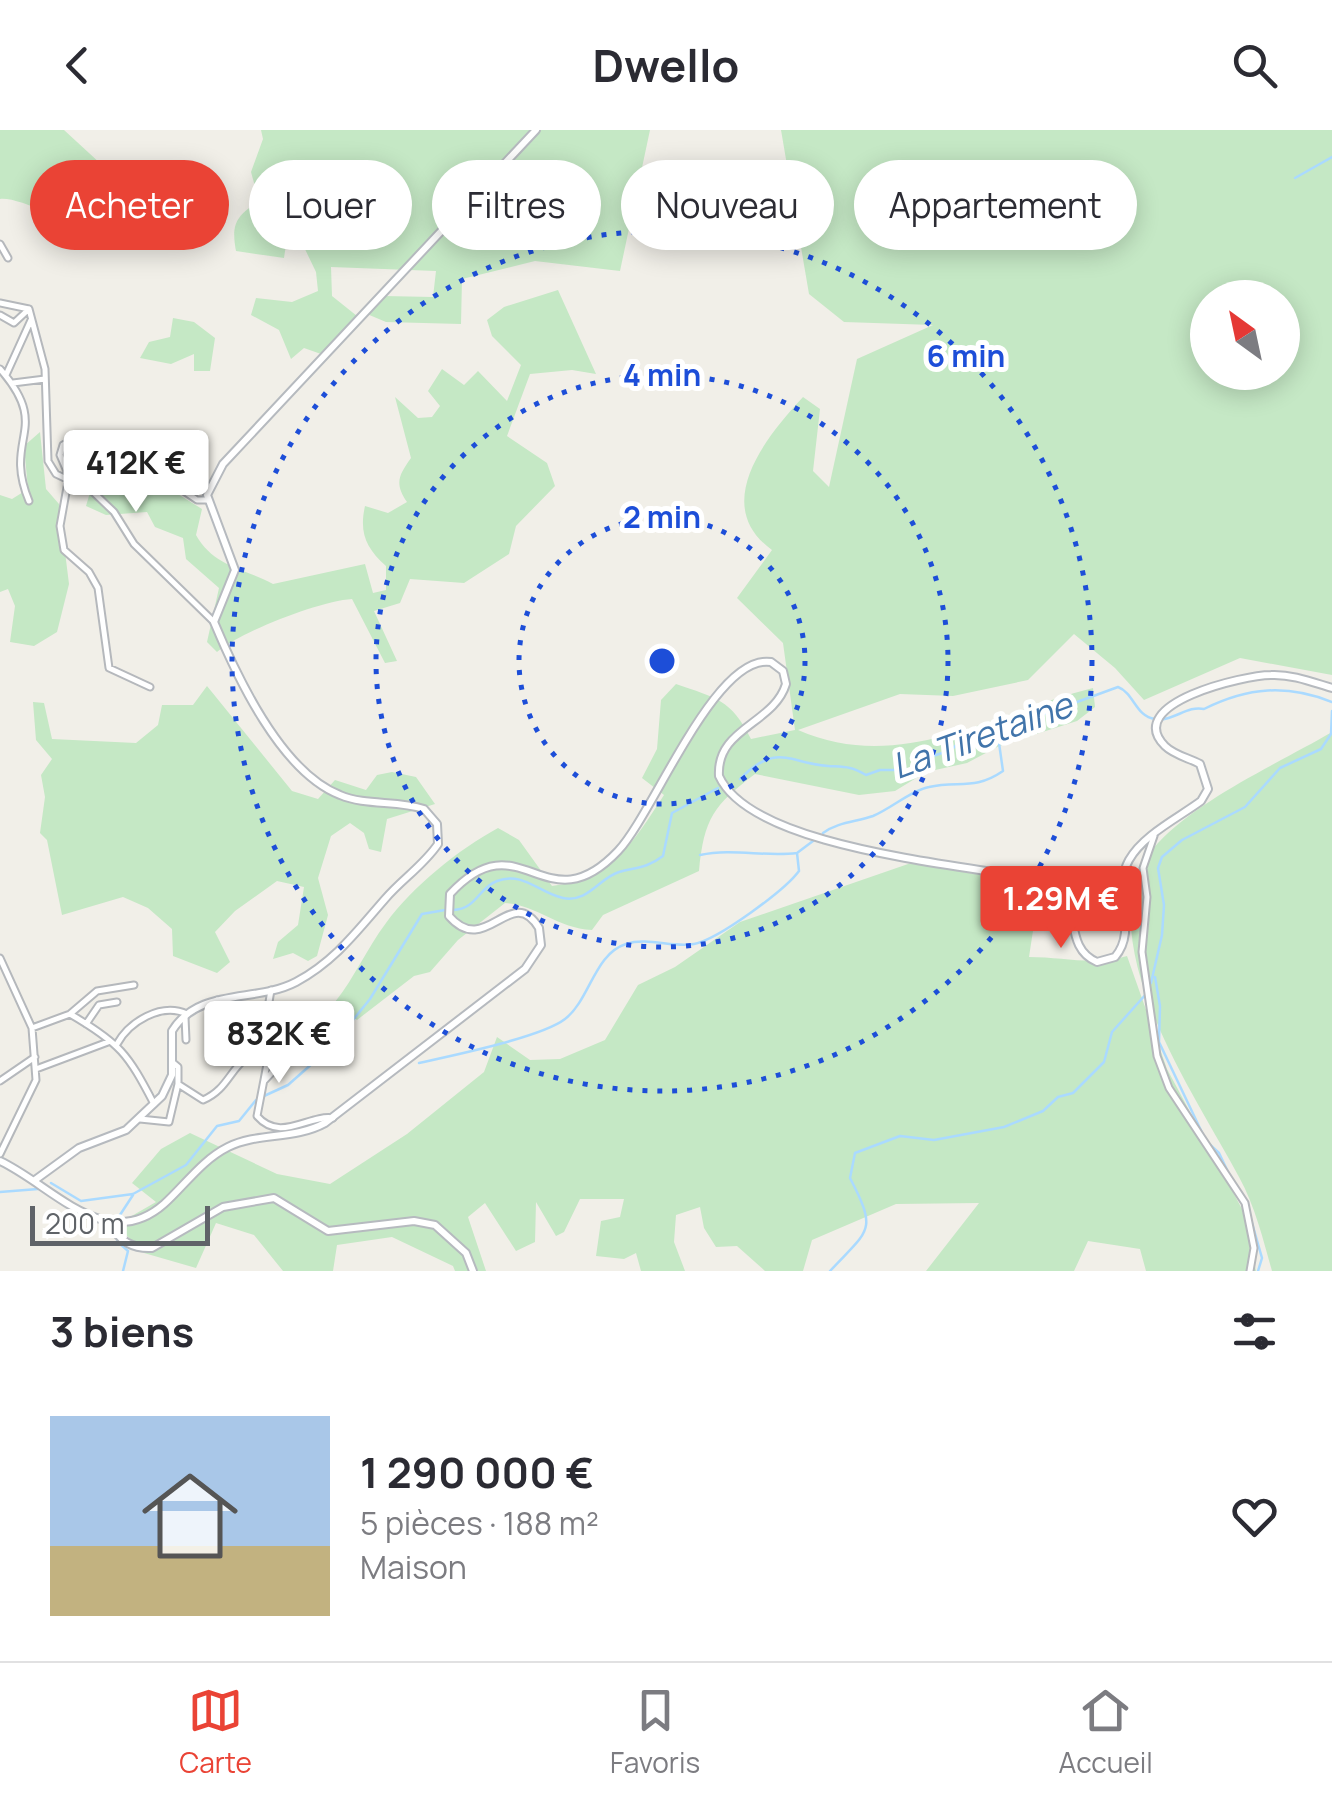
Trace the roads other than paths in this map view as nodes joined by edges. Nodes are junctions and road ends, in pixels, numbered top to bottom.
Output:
1 (536, 130) edge
2 (0, 244) edge
3 (8, 258) dead end
4 (0, 303) edge
5 (29, 309) junction
6 (0, 315) edge
7 (31, 320) junction
8 (0, 368) edge
9 (6, 375) junction
10 (45, 380) junction
11 (13, 383) junction
12 (68, 482) junction
13 (208, 500) junction
14 (28, 502) dead end
15 (214, 622) junction
16 (150, 687) dead end
17 (1332, 688) edge
18 (1154, 836) junction
19 (0, 958) edge
20 (134, 985) dead end
21 (271, 990) junction
22 (216, 1000) junction
23 (117, 1002) dead end
24 (70, 1014) junction
25 (186, 1015) junction
26 (266, 1020) junction
27 (290, 1023) dead end
28 (86, 1024) junction
29 (32, 1028) junction
30 (328, 1034) dead end
31 (186, 1040) dead end
32 (108, 1042) junction
33 (117, 1044) junction
34 (267, 1050) junction
35 (34, 1057) junction
36 (242, 1058) junction
37 (172, 1062) junction
38 (36, 1069) junction
39 (0, 1081) edge
40 (262, 1083) junction
41 (178, 1084) junction
42 (154, 1104) junction
43 (140, 1118) junction
44 (333, 1118) junction
45 (0, 1158) edge
46 (35, 1180) junction
47 (113, 1224) junction
48 (473, 1271) edge
49 (1250, 1271) edge

1 - 13 main road
2 - 3 street
4 - 5 street
5 - 6 street
5 - 7 street
7 - 9 street
7 - 10 street
8 - 9 street
9 - 11 street
10 - 11 street
10 - 12 street
11 - 14 street
12 - 13 street
12 - 15 street
12 - 16 street
13 - 15 main road
15 - 21 main road
17 - 18 main road
18 - 44 main road
18 - 49 street
19 - 29 street
20 - 24 street
21 - 22 main road
21 - 26 street
22 - 25 main road
22 - 36 street
23 - 28 street
24 - 28 street
24 - 29 street
25 - 31 street
25 - 33 street
25 - 37 main road
26 - 27 street
26 - 34 street
28 - 32 street
29 - 35 street
30 - 40 street
32 - 33 street
32 - 38 street
33 - 42 street
34 - 36 street
34 - 40 street
35 - 38 street
35 - 39 street
36 - 41 street
37 - 41 street
37 - 42 main road
38 - 45 street
40 - 44 street
41 - 43 street
42 - 43 main road
43 - 46 main road
44 - 47 main road
45 - 46 main road
46 - 47 main road
47 - 48 main road

